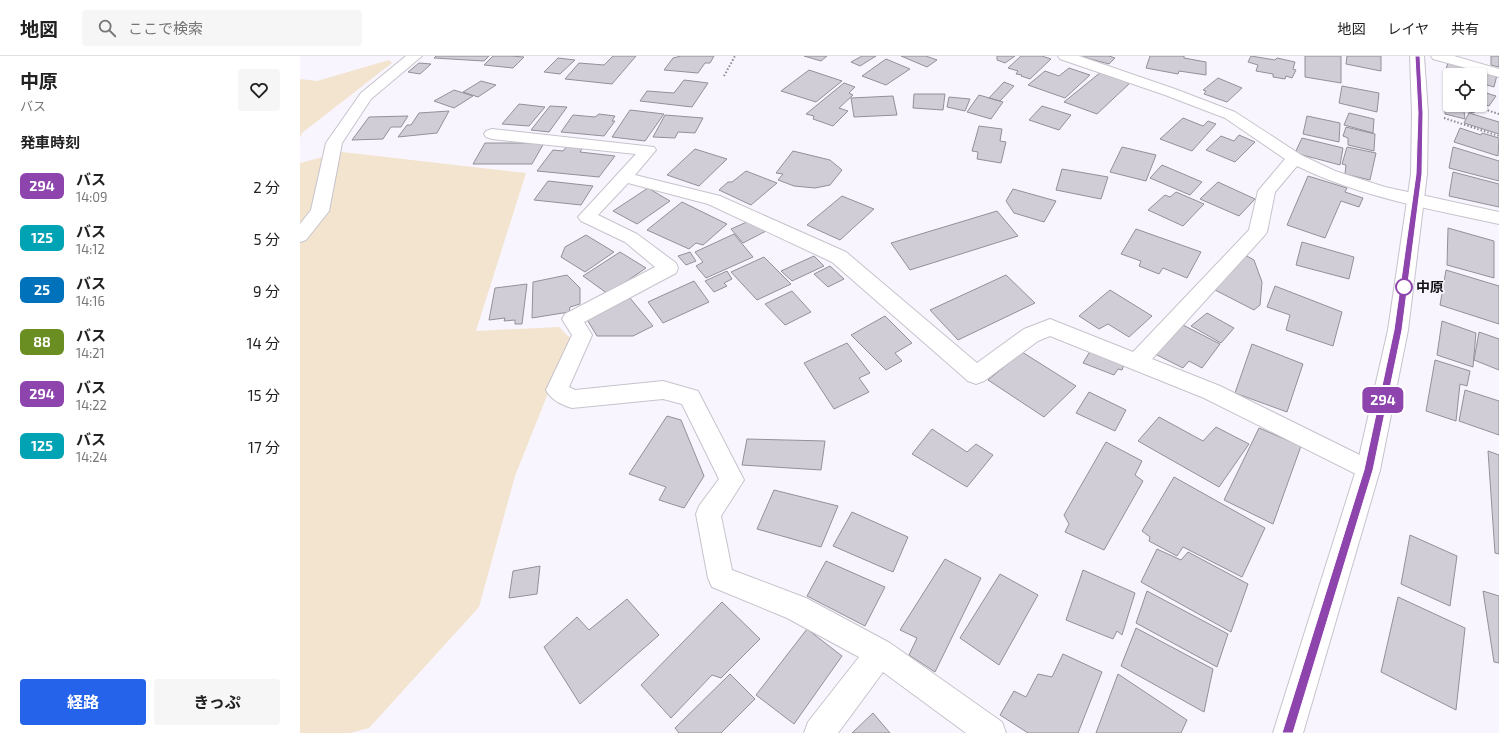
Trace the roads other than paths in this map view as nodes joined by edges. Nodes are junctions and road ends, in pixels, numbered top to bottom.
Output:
1 (415, 56) edge
2 (1065, 56) edge
3 (1417, 56) edge
4 (1438, 56) edge
5 (1499, 73) edge
6 (492, 134) dead end
7 (1295, 158) junction
8 (624, 177) junction
9 (1416, 200) junction
10 (1499, 218) edge
11 (300, 236) edge
12 (1137, 362) junction
13 (1368, 470) junction
14 (880, 653) junction
15 (819, 733) edge
16 (991, 733) edge
17 (1288, 733) edge

1 - 11 main road
2 - 7 main road
3 - 9 main road
4 - 5 main road
6 - 8 main road
7 - 9 main road
7 - 12 main road
8 - 12 main road
8 - 14 main road
9 - 10 main road
9 - 13 main road
12 - 13 main road
13 - 17 main road
14 - 15 main road
14 - 16 main road

